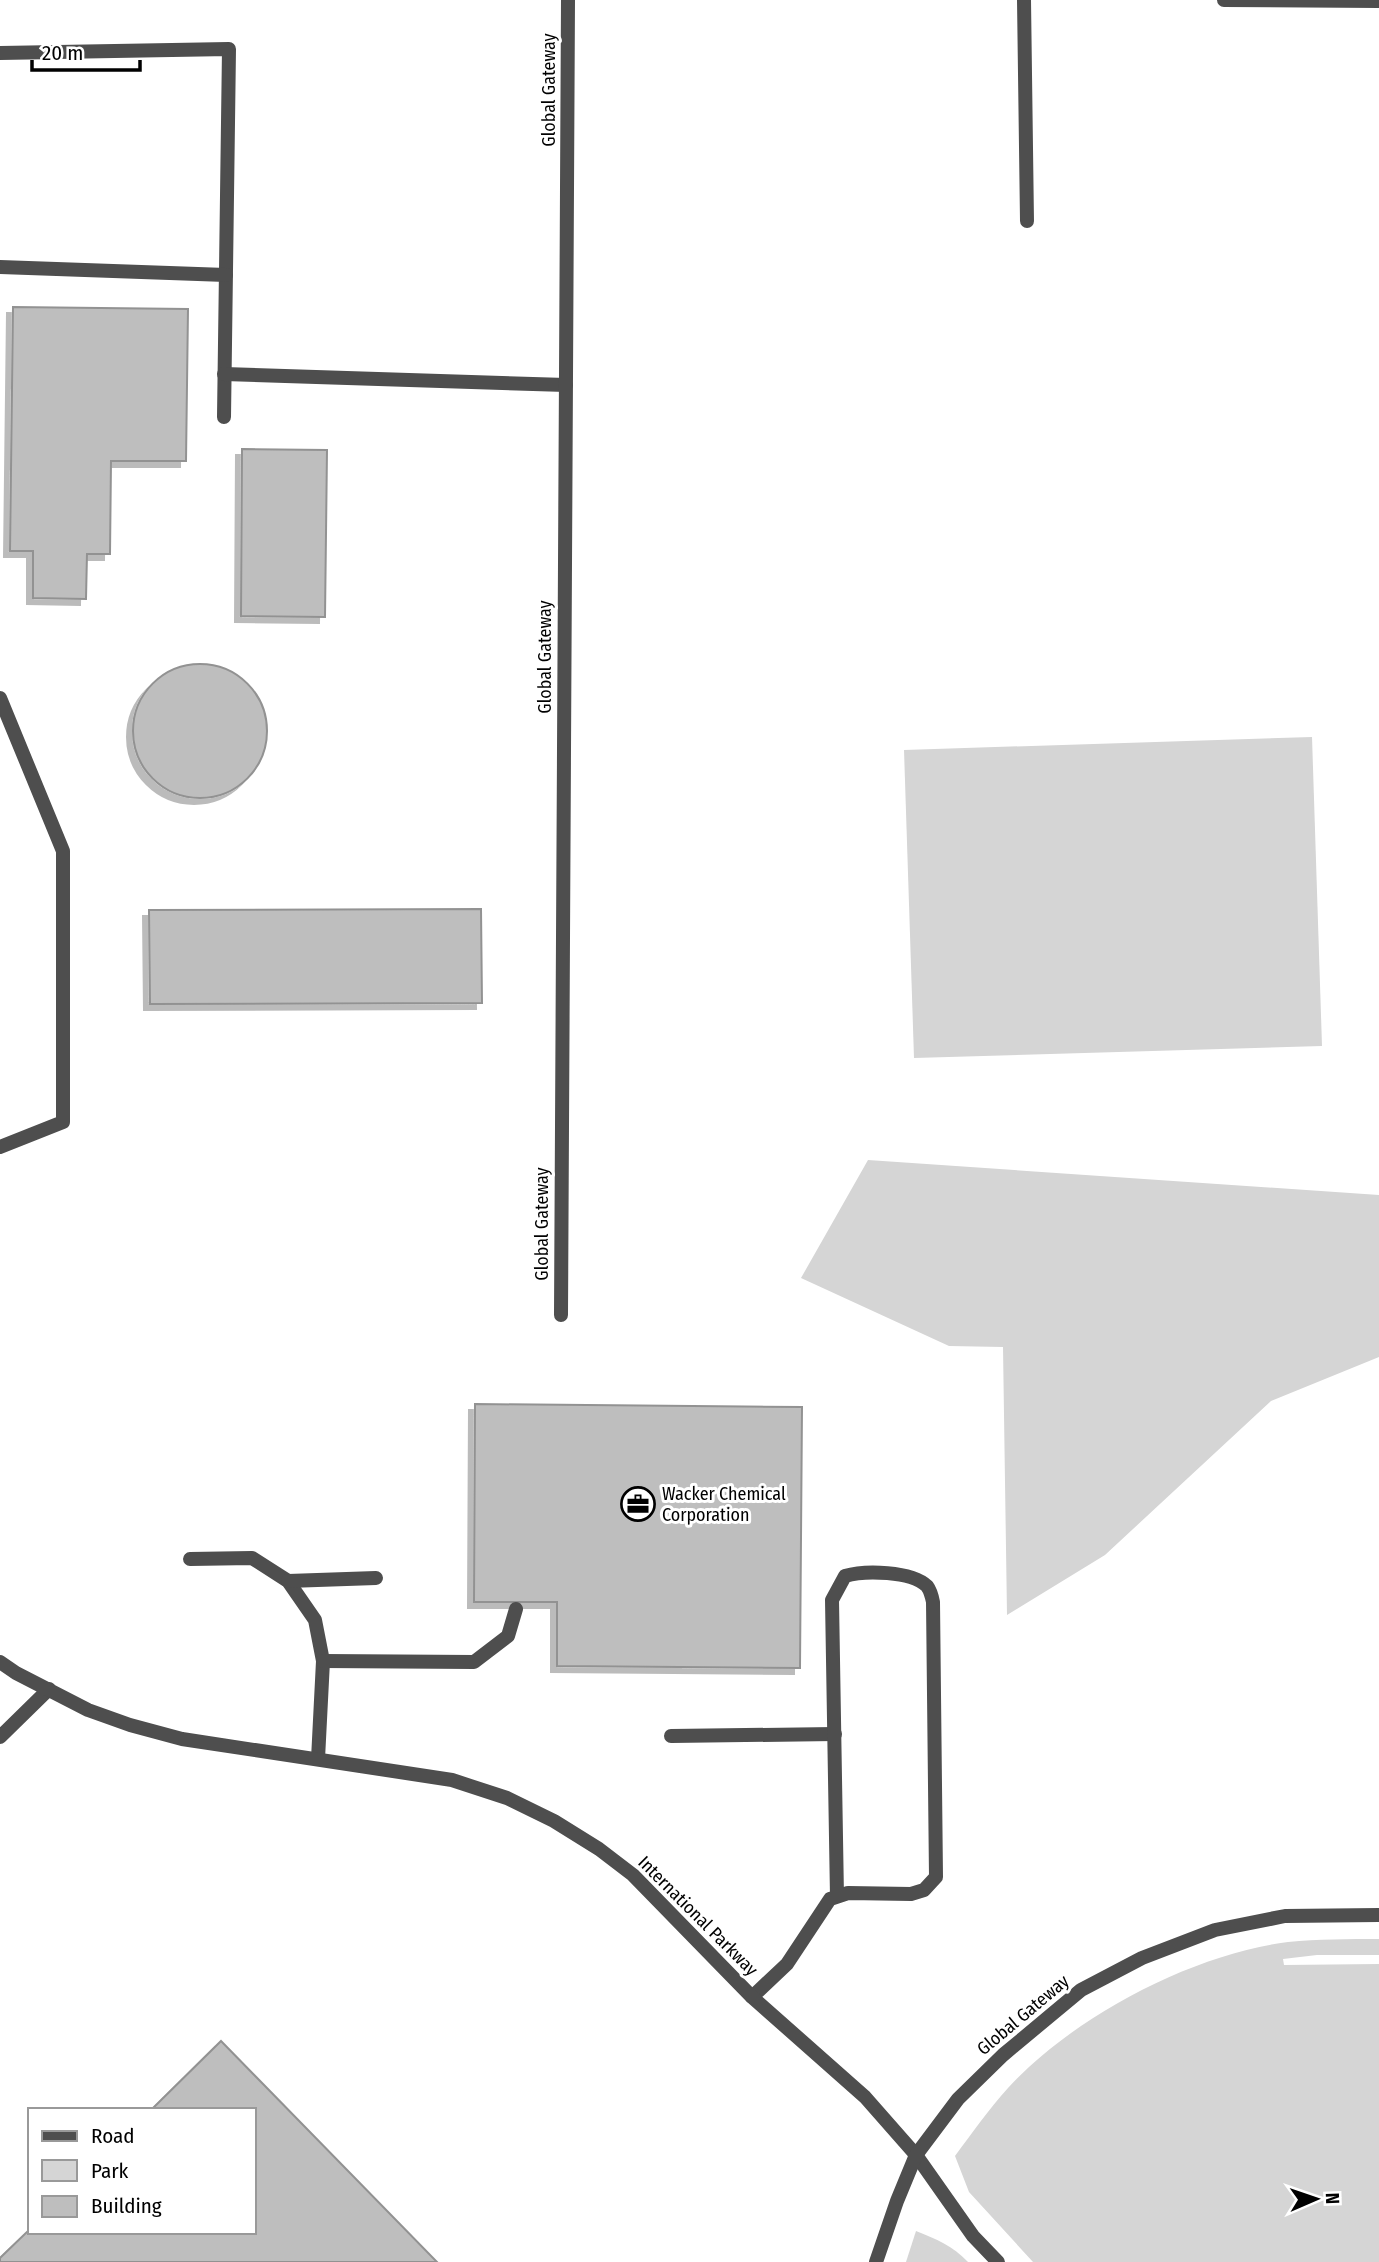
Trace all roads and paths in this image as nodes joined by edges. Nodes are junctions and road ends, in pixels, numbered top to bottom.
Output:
1 (568, 0) edge
2 (1024, 0) edge
3 (1224, 0) edge
4 (1379, 1) edge
5 (0, 53) edge
6 (1027, 221) dead end
7 (0, 267) edge
8 (226, 275) junction
9 (224, 374) junction
10 (566, 385) junction
11 (224, 417) dead end
12 (0, 698) edge
13 (0, 1147) edge
14 (561, 1315) dead end
15 (190, 1559) dead end
16 (376, 1578) dead end
17 (288, 1581) junction
18 (516, 1609) dead end
19 (323, 1661) junction
20 (0, 1662) edge
21 (49, 1689) junction
22 (835, 1734) junction
23 (671, 1736) dead end
24 (0, 1737) edge
25 (318, 1759) junction
26 (837, 1897) junction
27 (1379, 1915) edge
28 (752, 1997) junction
29 (916, 2155) junction
30 (876, 2262) edge
31 (998, 2262) edge

1 - 10 street, Global Gateway
2 - 6 street
3 - 4 street
5 - 8 street
7 - 8 street
8 - 9 street
9 - 10 street
9 - 11 street
10 - 14 street, Global Gateway
12 - 13 street
15 - 17 street
16 - 17 street
17 - 19 street
18 - 19 street
19 - 25 street
20 - 21 street, International Parkway
21 - 24 street
21 - 25 street, International Parkway
22 - 23 street
22 - 26 street
22 - 26 street
25 - 28 street, International Parkway
26 - 28 street
27 - 29 street, Global Gateway
28 - 29 street, International Parkway
29 - 30 street, Global Gateway
29 - 31 street, International Parkway

